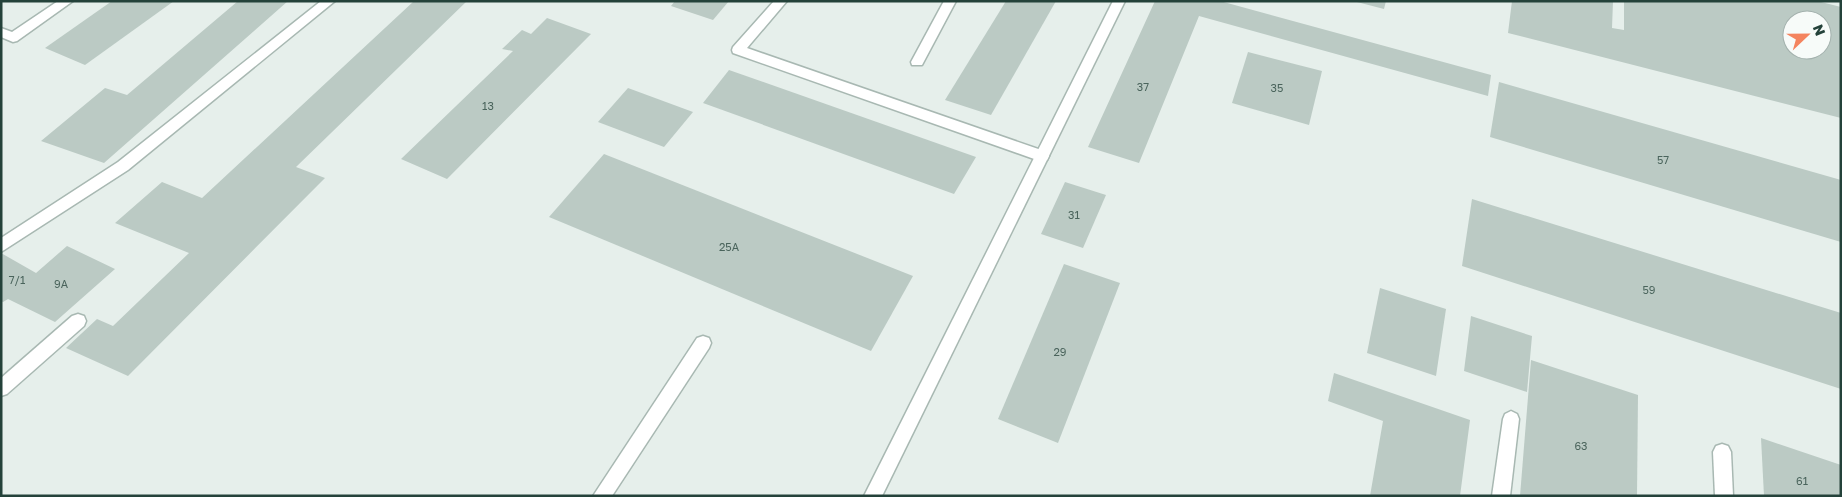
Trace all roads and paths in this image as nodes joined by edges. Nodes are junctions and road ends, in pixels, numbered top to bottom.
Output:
1 (67, 1) edge
2 (329, 1) edge
3 (781, 1) edge
4 (950, 1) edge
5 (1119, 1) edge
6 (1, 32) edge
7 (917, 62) dead end
8 (1042, 156) junction
9 (1, 246) edge
10 (78, 321) dead end
11 (703, 343) dead end
12 (1, 389) edge
13 (1511, 419) dead end
14 (1722, 452) dead end
15 (602, 496) edge
16 (873, 496) edge
17 (1501, 496) edge
18 (1724, 496) edge

1 - 6 street
2 - 9 street
3 - 8 street
4 - 7 street
5 - 8 street
8 - 16 street
10 - 12 street
11 - 15 street
13 - 17 street
14 - 18 street

